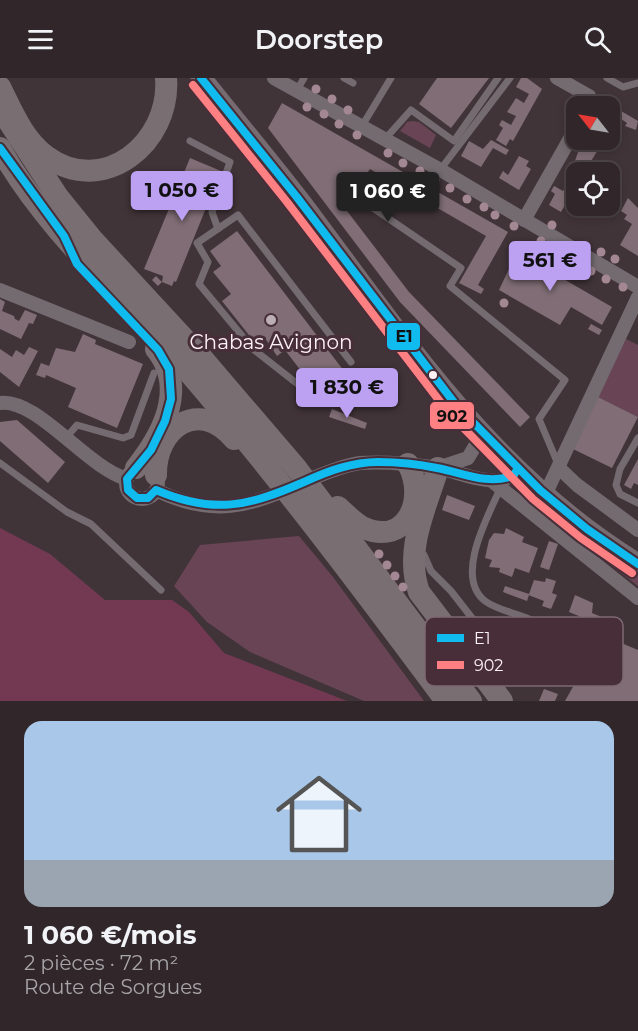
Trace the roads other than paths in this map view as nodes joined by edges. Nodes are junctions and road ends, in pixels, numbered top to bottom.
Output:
1 (166, 78) edge
2 (274, 78) edge
3 (344, 78) edge
4 (391, 78) edge
5 (498, 78) edge
6 (510, 78) edge
7 (557, 78) edge
8 (607, 78) edge
9 (211, 82) edge
10 (352, 83) dead end
11 (638, 83) edge
12 (301, 84) edge
13 (0, 87) edge
14 (589, 96) edge
15 (0, 108) edge
16 (362, 126) junction
17 (385, 139) junction
18 (190, 141) dead end
19 (566, 146) edge
20 (0, 148) edge
21 (440, 170) junction
22 (357, 197) dead end
23 (524, 220) junction
24 (218, 229) junction
25 (73, 247) junction
26 (638, 287) edge
27 (0, 290) edge
28 (638, 297) edge
29 (129, 342) dead end
30 (351, 362) dead end
31 (358, 372) dead end
32 (154, 373) dead end
33 (0, 403) edge
34 (481, 436) junction
35 (638, 438) edge
36 (65, 439) junction
37 (468, 458) junction
38 (0, 463) edge
39 (408, 464) junction
40 (438, 468) junction
41 (560, 468) junction
42 (297, 469) junction
43 (518, 470) junction
44 (144, 478) junction
45 (490, 483) junction
46 (546, 495) junction
47 (638, 503) edge
48 (638, 530) edge
49 (424, 546) dead end
50 (638, 564) edge
51 (363, 586) junction
52 (161, 590) dead end
53 (638, 598) edge
54 (438, 617) edge
55 (471, 617) edge
56 (524, 617) edge
57 (425, 640) edge
58 (425, 672) edge
59 (435, 686) edge
60 (460, 686) edge
61 (491, 686) edge
62 (446, 701) edge
63 (471, 701) edge
64 (502, 701) edge

1 - 13 highway
2 - 12 street
3 - 10 lane
4 - 16 lane
5 - 17 lane
6 - 21 lane
7 - 14 street
8 - 11 lane
9 - 34 main road
12 - 16 street
15 - 42 highway
16 - 17 street
17 - 21 street
18 - 24 lane
19 - 23 street
20 - 25 highway
21 - 23 street
22 - 41 lane
23 - 26 street
24 - 30 lane
24 - 31 lane
25 - 44 highway
25 - 51 highway
27 - 29 street
28 - 41 street
32 - 36 lane
33 - 36 street
34 - 37 street
34 - 43 main road
35 - 47 lane
36 - 44 street
37 - 40 street
37 - 45 street
38 - 52 lane
39 - 40 street
39 - 42 highway
39 - 44 street
40 - 45 street
40 - 54 highway
41 - 46 street
41 - 48 street
42 - 57 highway
43 - 45 street
43 - 46 main road
44 - 51 highway
45 - 53 street
45 - 56 lane
46 - 50 main road
49 - 55 lane
51 - 58 highway
59 - 62 highway
60 - 63 highway
61 - 64 highway

